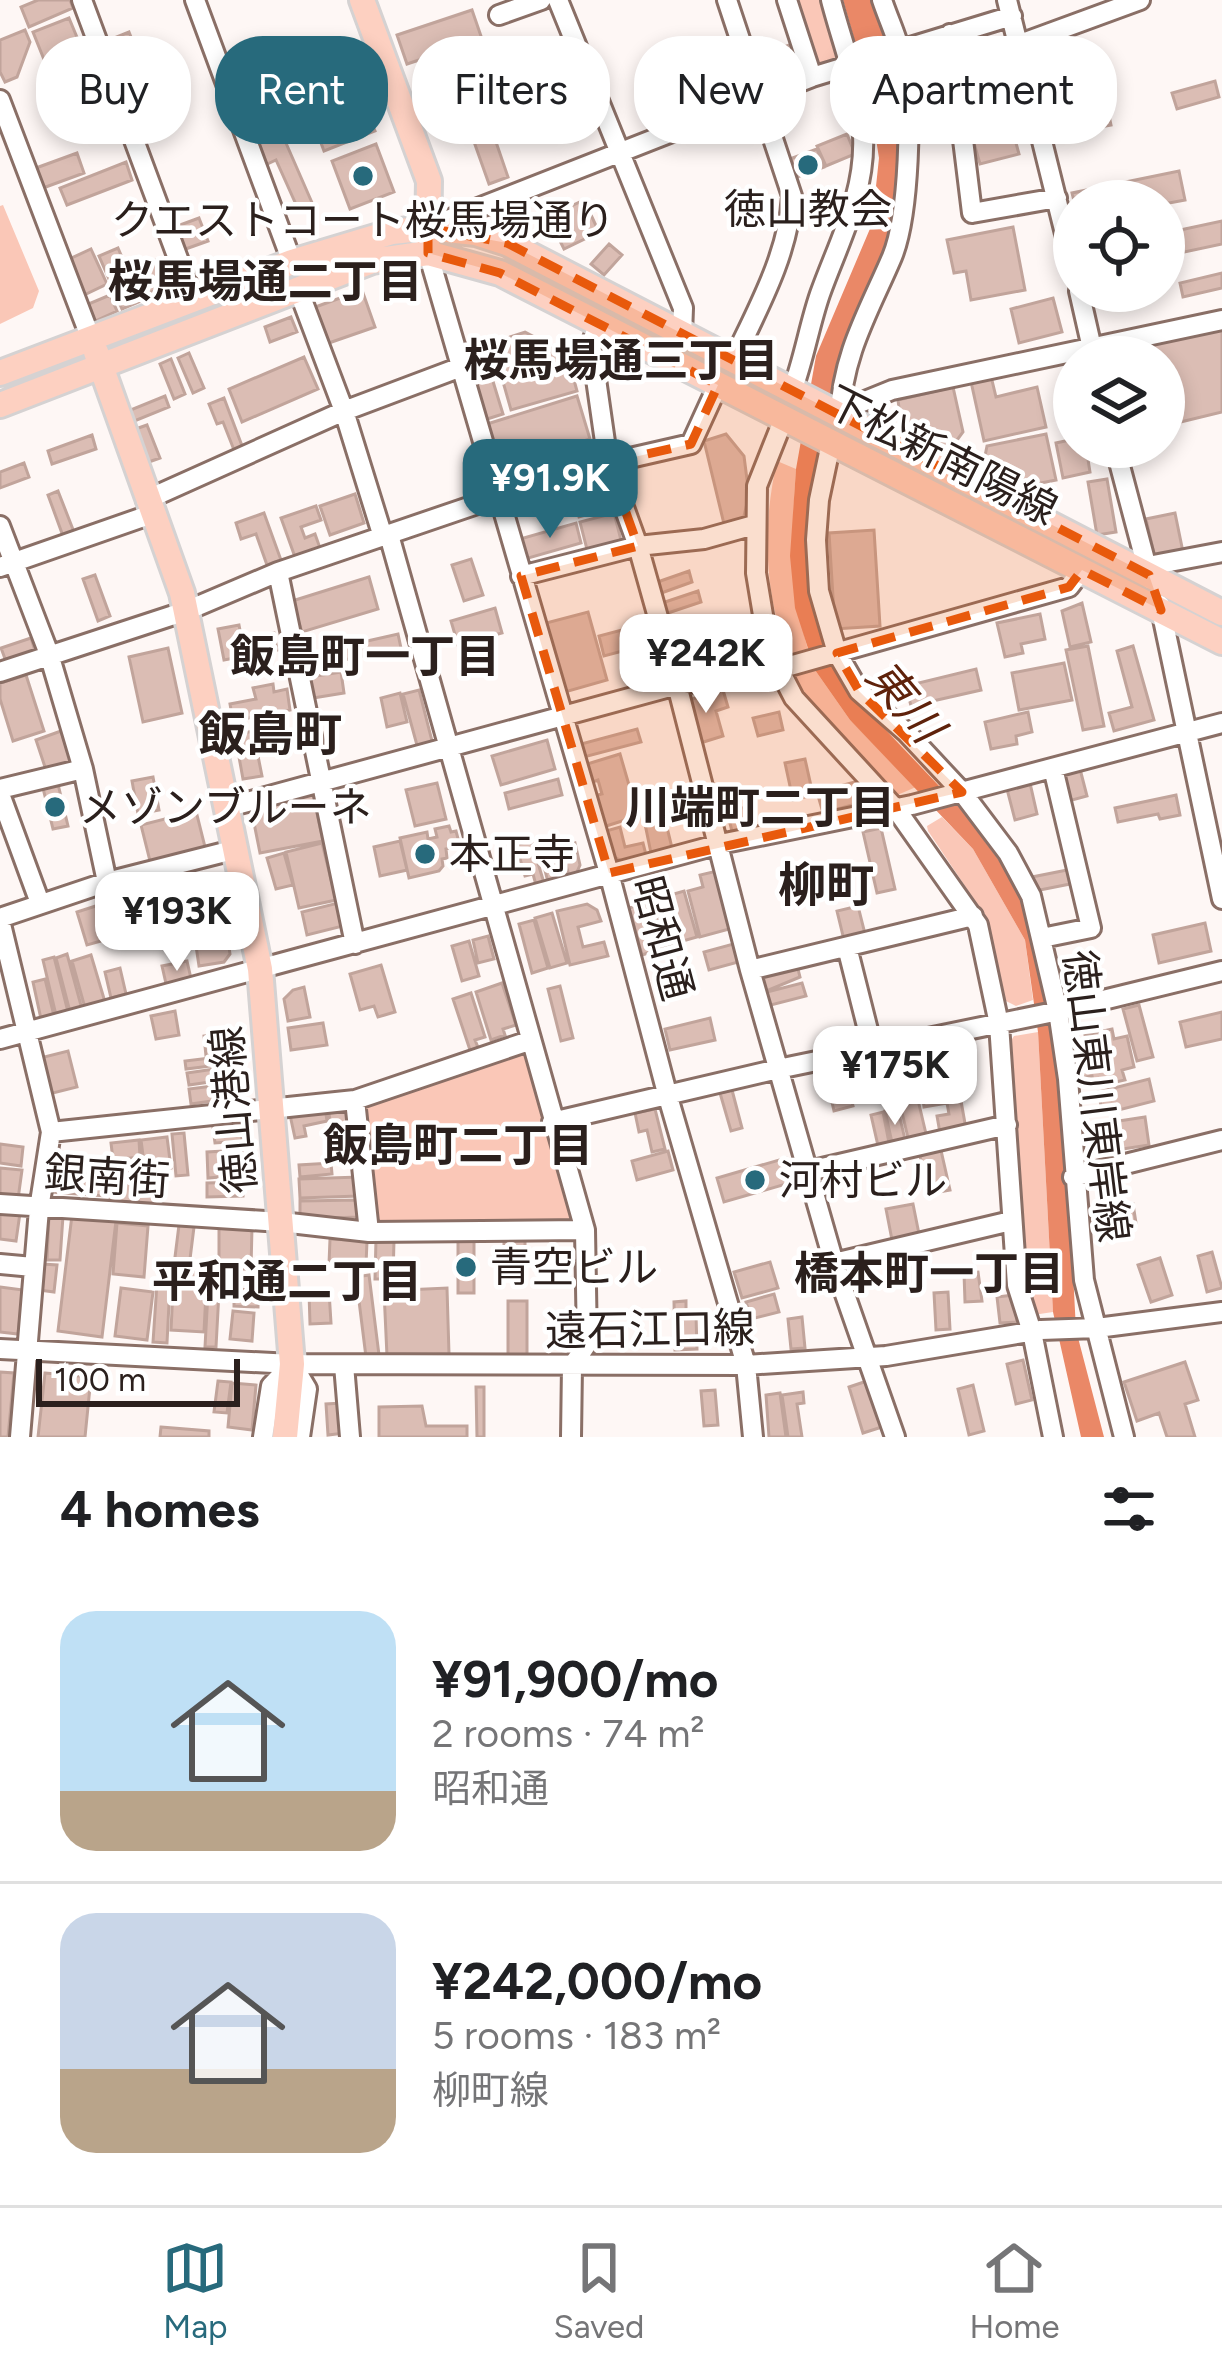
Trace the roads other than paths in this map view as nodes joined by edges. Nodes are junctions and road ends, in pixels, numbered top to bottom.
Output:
1 (82, 0) edge
2 (195, 0) edge
3 (362, 0) edge
4 (541, 0) edge
5 (558, 0) edge
6 (727, 0) edge
7 (787, 0) edge
8 (831, 0) edge
9 (882, 0) edge
10 (1139, 0) edge
11 (1010, 8) edge
12 (499, 15) dead end
13 (950, 34) junction
14 (739, 36) edge
15 (840, 36) edge
16 (895, 36) edge
17 (944, 36) edge
18 (1042, 36) edge
19 (830, 70) edge
20 (812, 76) junction
21 (806, 78) edge
22 (0, 100) edge
23 (634, 144) edge
24 (775, 144) edge
25 (862, 144) edge
26 (905, 144) edge
27 (1045, 144) edge
28 (616, 151) junction
29 (1054, 180) edge
30 (1053, 199) edge
31 (428, 241) junction
32 (292, 262) junction
33 (298, 290) junction
34 (193, 298) junction
35 (1222, 320) edge
36 (599, 323) junction
37 (682, 335) junction
38 (1158, 336) edge
39 (91, 339) junction
40 (1053, 360) edge
41 (733, 362) junction
42 (102, 366) junction
43 (461, 367) junction
44 (0, 373) edge
45 (718, 386) junction
46 (792, 392) junction
47 (0, 404) edge
48 (344, 411) junction
49 (840, 416) junction
50 (784, 418) junction
51 (831, 443) junction
52 (608, 463) junction
53 (1120, 468) edge
54 (497, 497) junction
55 (149, 507) junction
56 (754, 525) junction
57 (0, 526) edge
58 (386, 536) junction
59 (638, 546) junction
60 (1222, 552) edge
61 (7, 564) edge
62 (1082, 570) junction
63 (1148, 570) junction
64 (278, 572) junction
65 (521, 575) junction
66 (1161, 610) junction
67 (186, 611) junction
68 (1222, 613) edge
69 (1222, 642) edge
70 (837, 653) junction
71 (49, 655) junction
72 (779, 669) junction
73 (0, 672) edge
74 (677, 685) junction
75 (562, 715) junction
76 (1222, 723) edge
77 (1184, 734) junction
78 (446, 745) junction
79 (1053, 768) junction
80 (83, 770) junction
81 (319, 780) junction
82 (0, 792) edge
83 (958, 793) junction
84 (904, 807) junction
85 (225, 808) junction
86 (720, 844) junction
87 (233, 850) junction
88 (609, 874) junction
89 (107, 882) junction
90 (1222, 899) edge
91 (40, 903) junction
92 (493, 903) junction
93 (973, 916) junction
94 (0, 919) edge
95 (1042, 938) junction
96 (355, 944) junction
97 (847, 947) junction
98 (260, 969) junction
99 (750, 970) junction
100 (1222, 971) edge
101 (1056, 1011) junction
102 (1007, 1022) junction
103 (26, 1033) junction
104 (0, 1039) edge
105 (530, 1041) junction
106 (873, 1050) junction
107 (778, 1069) junction
108 (668, 1097) junction
109 (355, 1100) junction
110 (274, 1112) junction
111 (552, 1122) junction
112 (1007, 1125) junction
113 (51, 1132) junction
114 (1222, 1140) edge
115 (809, 1171) junction
116 (1073, 1178) junction
117 (0, 1204) edge
118 (39, 1208) junction
119 (1011, 1221) junction
120 (281, 1222) junction
121 (585, 1229) junction
122 (369, 1232) junction
123 (834, 1263) junction
124 (0, 1264) edge
125 (33, 1267) junction
126 (1220, 1319) edge
127 (1092, 1328) junction
128 (1036, 1331) junction
129 (0, 1349) edge
130 (25, 1351) junction
131 (866, 1357) junction
132 (292, 1364) junction
133 (344, 1365) junction
134 (746, 1365) junction
135 (572, 1366) junction
136 (20, 1437) edge
137 (263, 1437) edge
138 (285, 1437) edge
139 (300, 1437) edge
140 (350, 1437) edge
141 (571, 1437) edge
142 (753, 1437) edge
143 (895, 1437) edge
144 (1054, 1437) edge
145 (1124, 1437) edge

1 - 34 street
2 - 32 street
3 - 31 main road
4 - 12 street
5 - 28 street
6 - 14 street
7 - 20 street
8 - 15 street
9 - 16 street
10 - 18 street
11 - 13 street
13 - 17 street
13 - 30 street
19 - 20 street
20 - 21 street
22 - 39 street, 徳山港線
23 - 28 street
24 - 41 street
25 - 46 street
26 - 49 street
27 - 29 street
28 - 31 street
28 - 37 street
31 - 32 main road
31 - 33 main road
31 - 36 main road, 下松新南陽線
31 - 37 main road, 下松新南陽線
31 - 43 street, 昭和通
32 - 34 main road
33 - 42 main road
33 - 48 street
34 - 39 main road
35 - 38 street
36 - 45 main road, 下松新南陽線
36 - 52 street
37 - 41 main road, 下松新南陽線
39 - 42 main road, 徳山港線
39 - 44 main road
40 - 49 street
41 - 46 main road, 下松新南陽線
42 - 47 main road
42 - 55 main road, 徳山港線
43 - 48 street
43 - 54 street, 昭和通
45 - 50 main road, 下松新南陽線
45 - 52 street
46 - 49 main road, 下松新南陽線
48 - 55 street
48 - 58 street
49 - 63 main road, 下松新南陽線
50 - 51 main road, 下松新南陽線
50 - 56 street
51 - 62 main road, 下松新南陽線
51 - 70 street, 徳山東川東岸線
52 - 59 street
53 - 63 street
54 - 58 street
54 - 65 street, 昭和通
55 - 61 street
55 - 67 main road, 徳山港線
56 - 59 street
56 - 72 street
57 - 61 street
58 - 64 street
58 - 78 street
59 - 65 street
59 - 74 street
60 - 63 street
61 - 71 street
62 - 66 main road, 下松新南陽線
62 - 70 street
63 - 66 street
63 - 68 main road, 下松新南陽線
64 - 67 street
64 - 81 street
65 - 75 street, 昭和通
66 - 69 main road, 下松新南陽線
66 - 77 street
67 - 71 street
67 - 85 main road, 徳山港線
70 - 72 street
70 - 83 street, 徳山東川東岸線
71 - 73 street
71 - 80 street
72 - 74 street
72 - 84 street
74 - 75 street
74 - 86 street
75 - 78 street
75 - 88 street, 昭和通
76 - 77 street
77 - 79 street
77 - 90 street
78 - 81 street
78 - 92 street
79 - 83 street
79 - 95 street
80 - 82 street
80 - 89 street
81 - 85 street
81 - 96 street
82 - 91 street
83 - 84 street
83 - 95 street, 徳山東川東岸線
84 - 86 street
84 - 93 street
85 - 87 main road, 徳山港線
86 - 88 street
86 - 99 street
87 - 89 street
87 - 98 main road, 徳山港線
88 - 92 street
88 - 108 street, 昭和通
89 - 91 street
91 - 94 street
92 - 96 street
92 - 105 street
93 - 97 street
93 - 102 street
94 - 103 street
95 - 101 street, 徳山東川東岸線
96 - 98 street
97 - 99 street
97 - 106 street
98 - 103 street
98 - 110 main road, 徳山港線
99 - 107 street
100 - 101 street
101 - 102 street
101 - 116 street, 徳山東川東岸線
102 - 106 street
102 - 112 street
103 - 104 street
103 - 113 street
105 - 109 street
105 - 111 street
106 - 107 street
107 - 108 street
107 - 115 street
108 - 111 street
108 - 134 street, 昭和通
109 - 110 street
109 - 122 street
110 - 113 street
110 - 120 main road, 徳山港線
111 - 121 street
112 - 115 street
112 - 119 street
113 - 118 street
114 - 116 street
115 - 123 street
116 - 127 street, 徳山東川東岸線
117 - 118 street, 銀南街
118 - 120 street, 銀南街
118 - 125 street
119 - 123 street
119 - 128 street
120 - 122 street, 銀南街
120 - 132 main road, 徳山港線
121 - 122 street, 銀南街
121 - 135 street
123 - 131 street
124 - 125 street
125 - 130 street
126 - 127 street, 遠石江口線
127 - 128 street, 遠石江口線
127 - 145 street, 徳山東川東岸線
128 - 131 street, 遠石江口線
128 - 144 street
129 - 130 street, 遠石江口線
130 - 132 street, 遠石江口線
130 - 136 street
131 - 134 street, 遠石江口線
131 - 143 street
132 - 133 street, 遠石江口線
132 - 137 street
132 - 138 main road, 徳山港線
132 - 139 street
133 - 135 street, 遠石江口線
133 - 140 street
134 - 135 street, 遠石江口線
134 - 142 street, 昭和通
135 - 141 street

